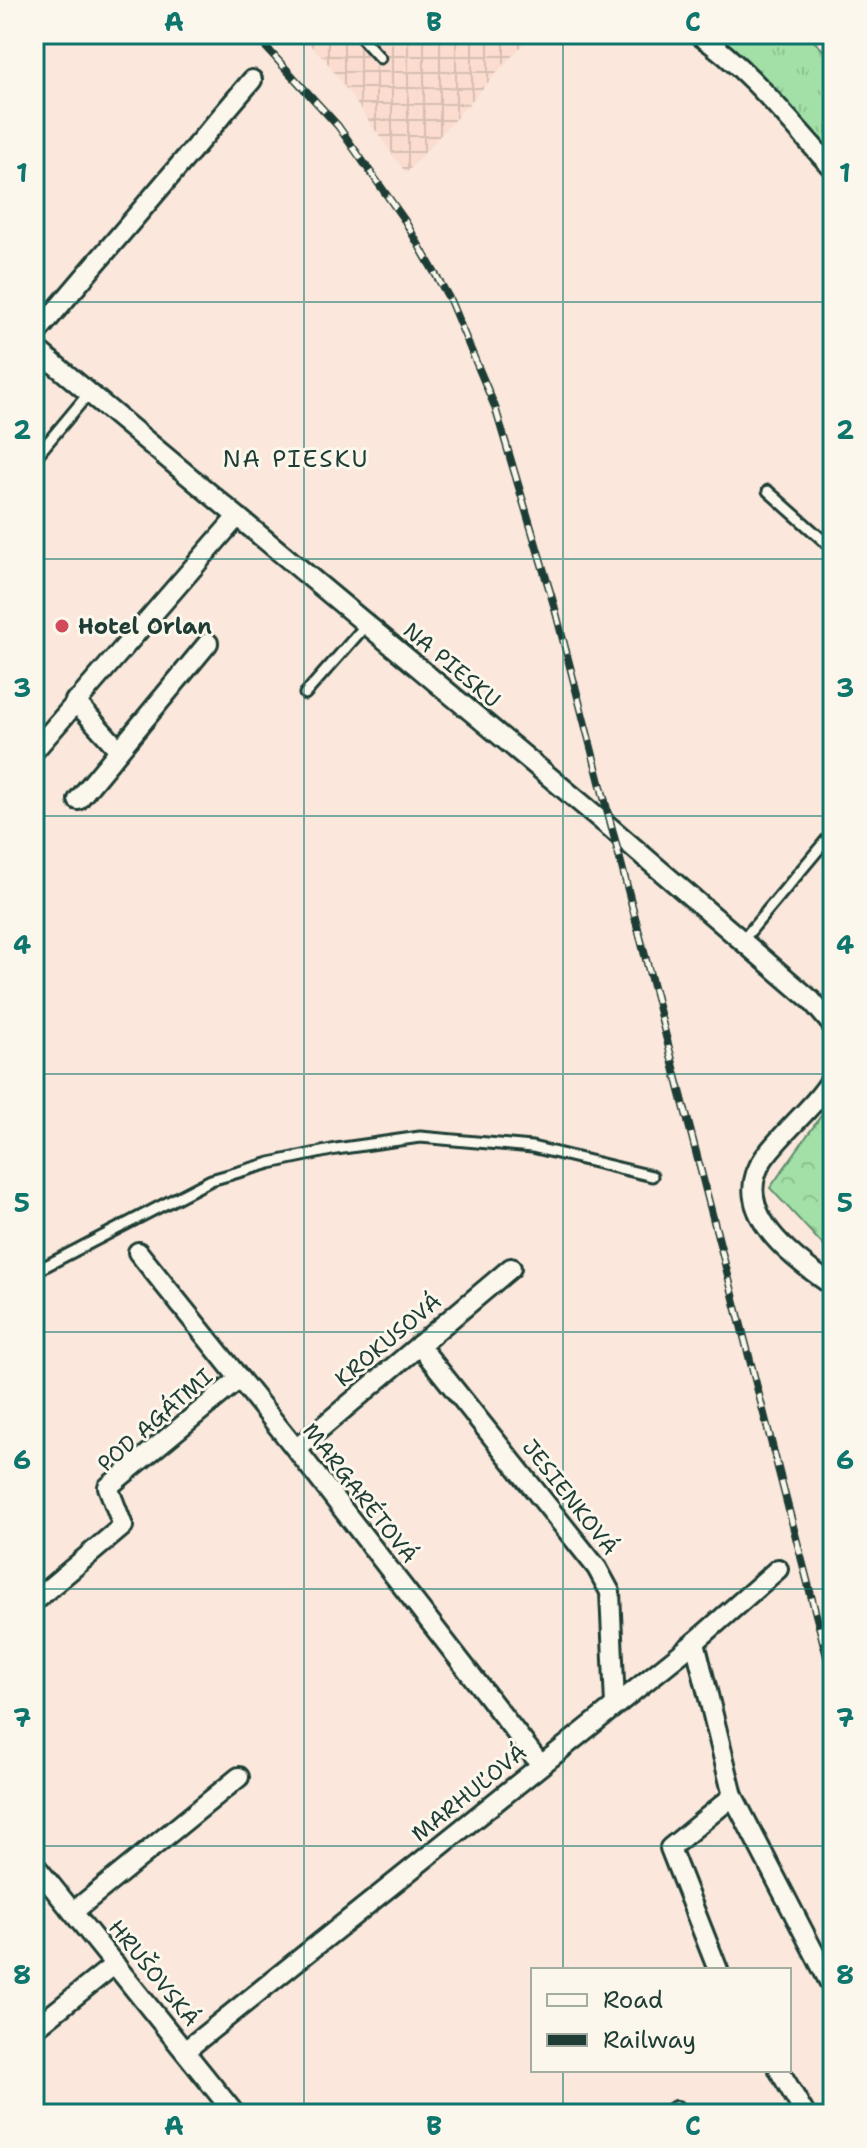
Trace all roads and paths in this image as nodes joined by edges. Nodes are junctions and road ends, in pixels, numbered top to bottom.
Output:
1 (358, 34) edge
2 (698, 34) edge
3 (380, 58) dead end
4 (252, 80) dead end
5 (833, 169) edge
6 (34, 336) edge
7 (34, 347) edge
8 (89, 393) junction
9 (34, 459) edge
10 (768, 491) dead end
11 (237, 517) junction
12 (833, 549) edge
13 (366, 625) junction
14 (208, 643) dead end
15 (305, 694) dead end
16 (75, 701) junction
17 (119, 750) junction
18 (34, 751) edge
19 (78, 800) dead end
20 (833, 832) edge
21 (742, 941) junction
22 (833, 1026) edge
23 (833, 1077) edge
24 (652, 1176) dead end
25 (138, 1252) dead end
26 (511, 1268) dead end
27 (34, 1272) edge
28 (833, 1286) edge
29 (419, 1345) junction
30 (239, 1379) junction
31 (296, 1449) junction
32 (778, 1569) dead end
33 (34, 1601) edge
34 (695, 1642) junction
35 (615, 1705) junction
36 (541, 1765) junction
37 (239, 1777) dead end
38 (733, 1796) junction
39 (34, 1864) edge
40 (73, 1912) junction
41 (115, 1964) junction
42 (717, 1968) edge
43 (833, 1989) edge
44 (34, 2029) edge
45 (186, 2050) junction
46 (780, 2072) edge
47 (235, 2114) edge
48 (805, 2114) edge

1 - 3 lane
2 - 5 street
4 - 6 street
7 - 8 street, NA PIESKU
8 - 9 lane
8 - 11 street, NA PIESKU
10 - 12 lane
11 - 13 street, NA PIESKU
11 - 16 street
13 - 15 lane
13 - 21 street, NA PIESKU
14 - 17 street
16 - 17 street
16 - 18 street
17 - 19 street
20 - 21 lane
21 - 22 street, NA PIESKU
23 - 28 street
24 - 27 lane
25 - 30 street, MARGARÉTOVÁ
26 - 29 street, KROKUSOVÁ
29 - 31 street, KROKUSOVÁ
29 - 35 street, JESIENKOVÁ
30 - 31 street, MARGARÉTOVÁ
30 - 33 street, POD AGÁTMI
31 - 36 street, MARGARÉTOVÁ
32 - 34 street, MARHUĽOVÁ
34 - 35 street, MARHUĽOVÁ
34 - 38 street
35 - 36 street, MARHUĽOVÁ
36 - 45 street, MARHUĽOVÁ
37 - 40 street
38 - 42 street
38 - 43 street
39 - 40 street, HRUŠOVSKÁ
40 - 41 street, HRUŠOVSKÁ
41 - 44 street
41 - 45 street, HRUŠOVSKÁ
45 - 47 street, HRUŠOVSKÁ
46 - 48 street

